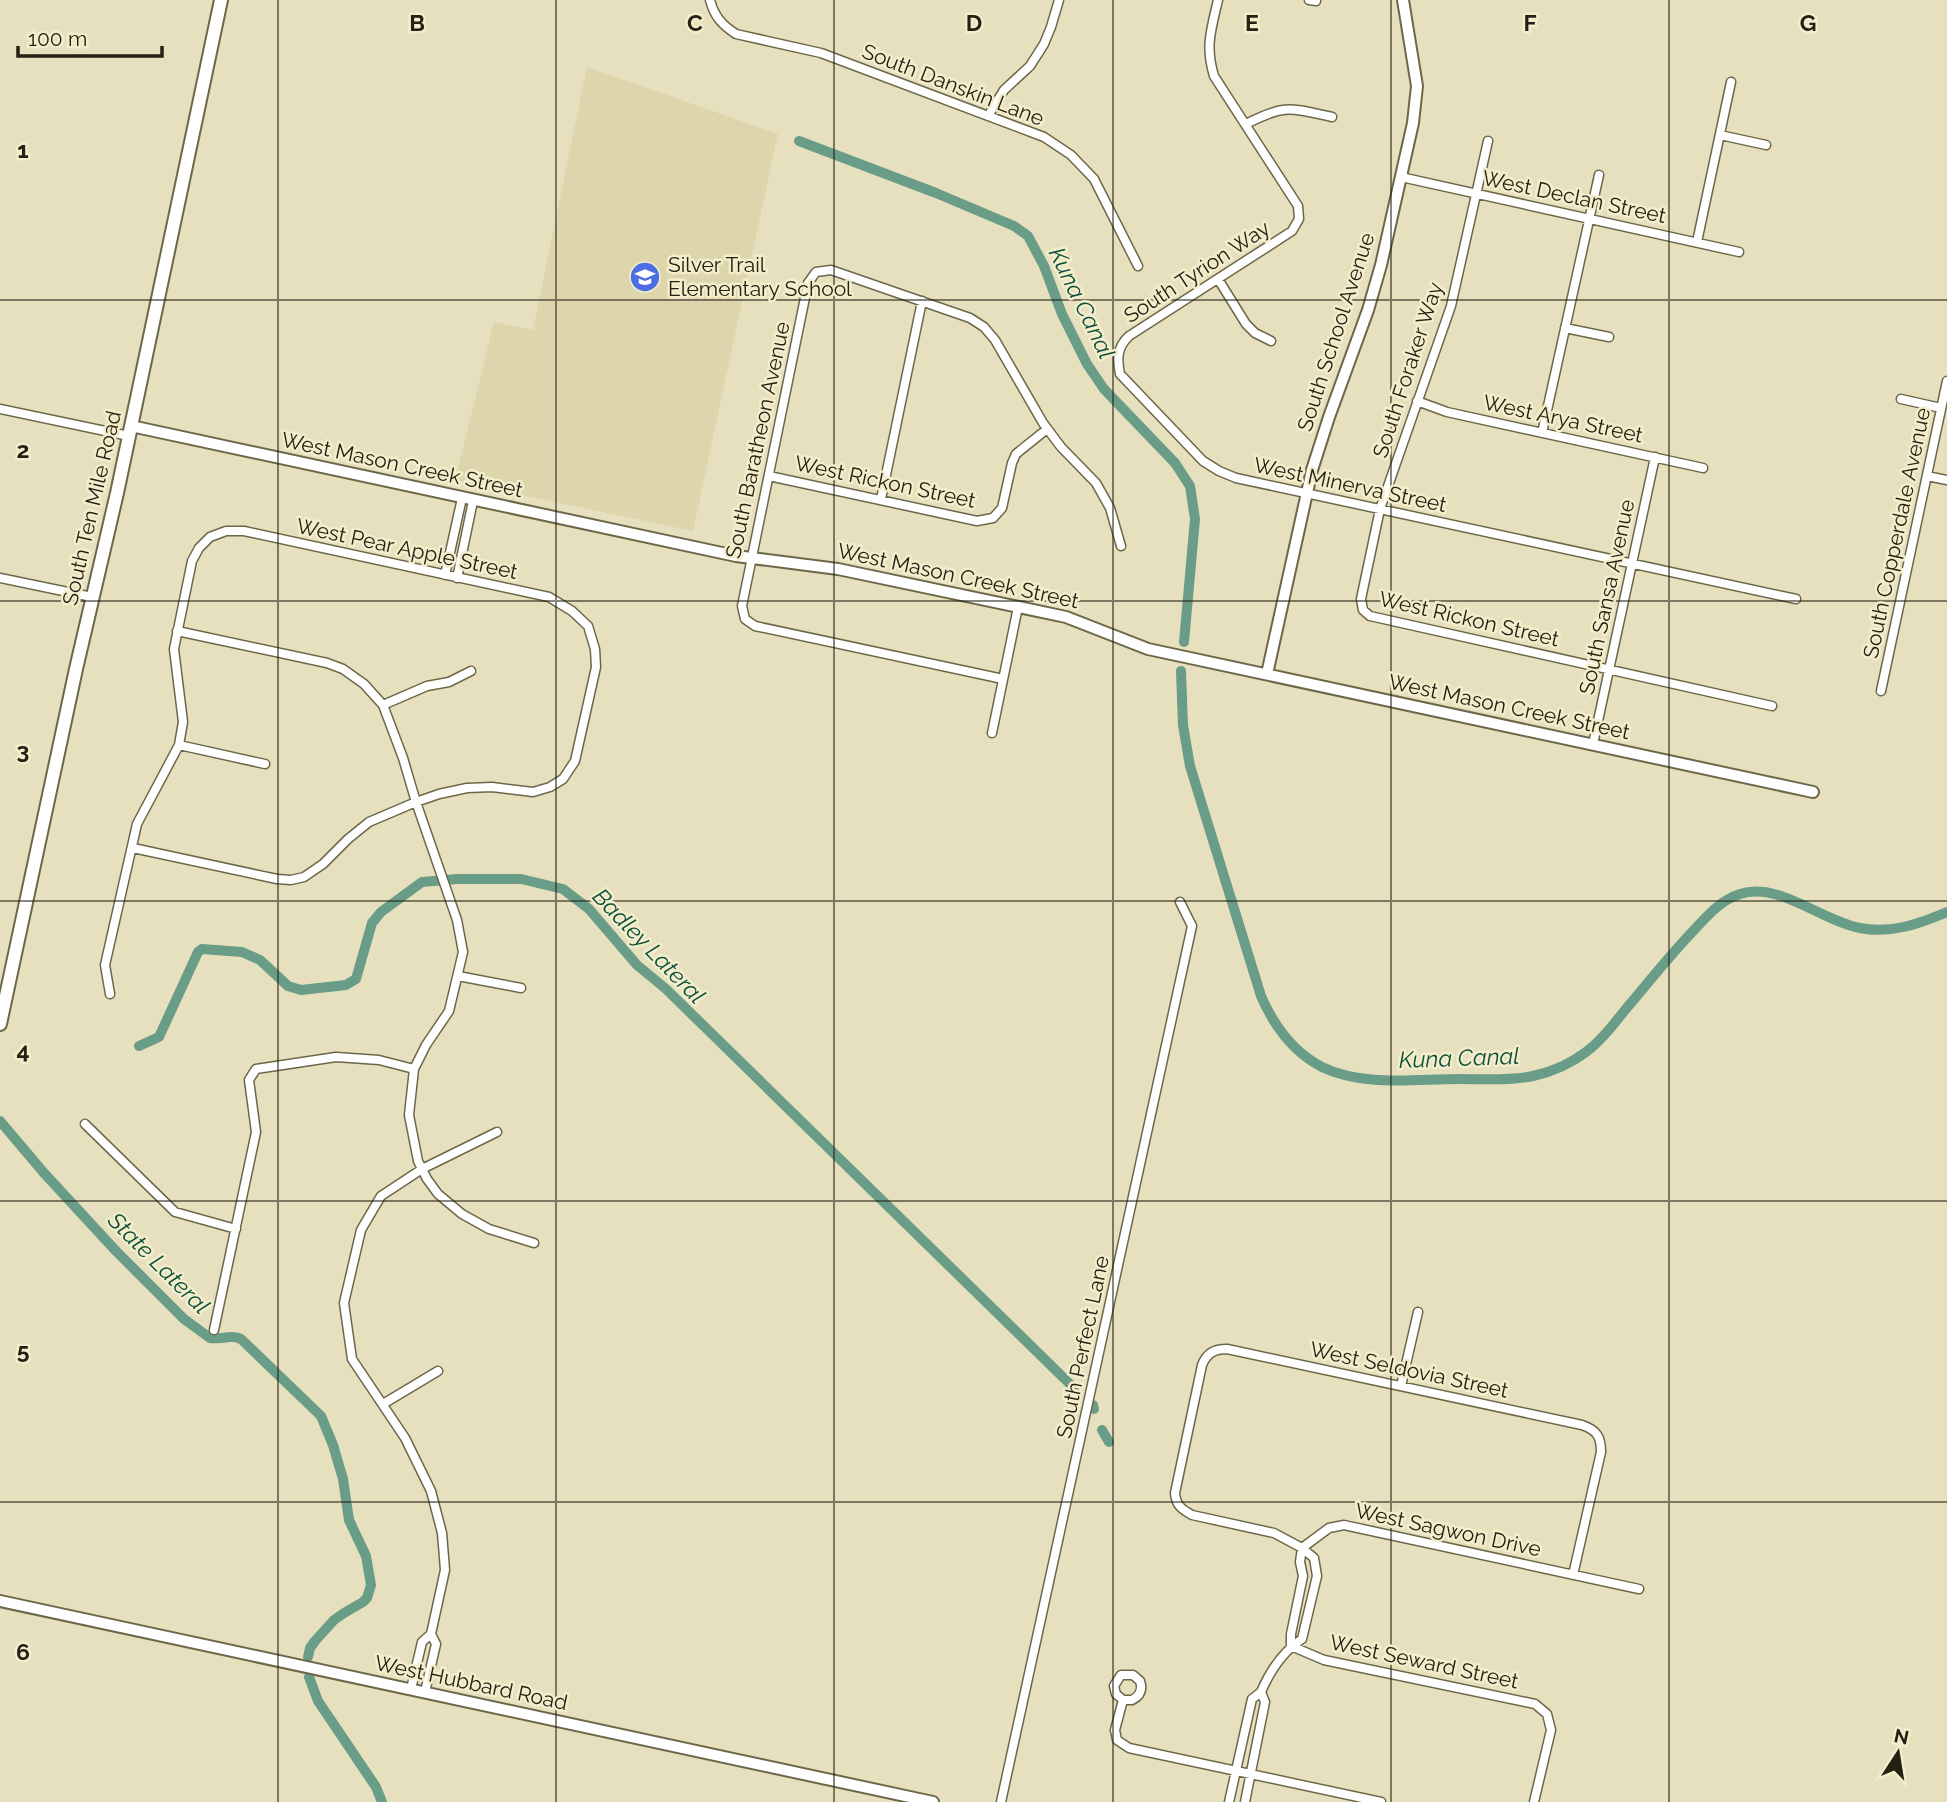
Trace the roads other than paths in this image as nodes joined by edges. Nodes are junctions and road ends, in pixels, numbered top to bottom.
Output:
1 (221, 0) edge
2 (710, 0) edge
3 (1059, 0) edge
4 (1218, 0) edge
5 (1404, 0) edge
6 (1731, 82) dead end
7 (988, 116) junction
8 (1332, 117) dead end
9 (1246, 124) junction
10 (1720, 135) junction
11 (1488, 141) dead end
12 (1766, 145) dead end
13 (1599, 175) dead end
14 (1401, 177) junction
15 (1476, 194) junction
16 (1590, 219) junction
17 (1697, 242) junction
18 (1739, 251) dead end
19 (1138, 265) dead end
20 (1218, 279) junction
21 (922, 301) junction
22 (1565, 328) junction
23 (1609, 337) dead end
24 (1271, 341) dead end
25 (1119, 352) joint
26 (1947, 381) edge
27 (1901, 399) dead end
28 (1417, 401) junction
29 (1941, 408) junction
30 (0, 409) edge
31 (1047, 429) junction
32 (130, 431) junction
33 (1542, 433) junction
34 (1655, 457) junction
35 (1703, 468) dead end
36 (769, 476) junction
37 (1927, 476) junction
38 (1947, 480) edge
39 (1306, 493) junction
40 (881, 499) junction
41 (468, 500) junction
42 (1380, 509) junction
43 (1121, 547) dead end
44 (752, 558) junction
45 (1632, 563) junction
46 (445, 575) junction
47 (0, 578) edge
48 (457, 578) junction
49 (92, 597) junction
50 (1796, 598) dead end
51 (1018, 607) junction
52 (1363, 610) joint
53 (177, 631) junction
54 (1609, 669) junction
55 (471, 671) dead end
56 (1266, 674) junction
57 (1003, 678) junction
58 (1881, 691) dead end
59 (383, 705) junction
60 (1772, 706) dead end
61 (992, 733) dead end
62 (1593, 744) junction
63 (179, 745) junction
64 (265, 764) dead end
65 (1813, 792) dead end
66 (416, 802) junction
67 (132, 848) junction
68 (1180, 902) dead end
69 (458, 976) junction
70 (521, 988) dead end
71 (110, 994) dead end
72 (0, 1024) edge
73 (414, 1069) junction
74 (85, 1124) dead end
75 (497, 1132) dead end
76 (422, 1169) junction
77 (236, 1229) junction
78 (534, 1243) dead end
79 (1418, 1312) dead end
80 (214, 1330) dead end
81 (438, 1371) dead end
82 (1401, 1386) junction
83 (383, 1404) junction
84 (1302, 1548) junction
85 (1573, 1575) junction
86 (1639, 1589) dead end
87 (0, 1601) edge
88 (432, 1634) junction
89 (1291, 1646) junction
90 (411, 1689) junction
91 (425, 1692) junction
92 (1261, 1692) junction
93 (1123, 1700) dead end
94 (1237, 1770) junction
95 (1251, 1773) junction
96 (933, 1802) edge
97 (1001, 1802) edge
98 (1229, 1802) edge
99 (1245, 1802) edge
100 (1381, 1802) edge
101 (1534, 1802) edge

1 - 32 main road, South Ten Mile Road
2 - 7 street, South Danskin Lane
3 - 7 street
4 - 9 street, South Tyrion Way
5 - 14 street, South School Avenue
6 - 10 street
7 - 19 street, South Danskin Lane
8 - 9 street
9 - 20 street, South Tyrion Way
10 - 12 street
10 - 17 street
11 - 15 street, South Foraker Way
13 - 16 street
14 - 15 street, West Declan Street
14 - 39 street, South School Avenue
15 - 16 street, West Declan Street
15 - 28 street, South Foraker Way
16 - 17 street, West Declan Street
16 - 22 street
17 - 18 street, West Declan Street
20 - 24 street
20 - 25 street, South Tyrion Way
21 - 31 street
21 - 36 street, South Baratheon Avenue
21 - 40 street
22 - 23 street
22 - 33 street
25 - 39 street, West Minerva Street
26 - 29 street, South Copperdale Avenue
27 - 29 street
28 - 33 street, West Arya Street
28 - 42 street, South Foraker Way
29 - 37 street, South Copperdale Avenue
30 - 32 street
31 - 40 street, West Rickon Street
31 - 43 street
32 - 41 street, West Mason Creek Street
32 - 49 main road, South Ten Mile Road
33 - 34 street, West Arya Street
34 - 35 street, West Arya Street
34 - 45 street, South Sansa Avenue
36 - 40 street, West Rickon Street
36 - 44 street, South Baratheon Avenue
37 - 38 street
37 - 58 street, South Copperdale Avenue
39 - 42 street, West Minerva Street
39 - 56 street, South School Avenue
41 - 44 street, West Mason Creek Street
41 - 46 street
41 - 48 street
42 - 45 street, West Minerva Street
42 - 52 street, South Foraker Way
44 - 51 street, West Mason Creek Street
44 - 57 street, South Baratheon Avenue
45 - 50 street, West Minerva Street
45 - 54 street, South Sansa Avenue
46 - 48 street, West Pear Apple Street
46 - 53 street, West Pear Apple Street
47 - 49 street
48 - 66 street, West Pear Apple Street
49 - 72 main road, South Ten Mile Road
51 - 56 street, West Mason Creek Street
51 - 57 street
52 - 54 street, West Rickon Street
53 - 59 street
53 - 63 street
54 - 60 street, West Rickon Street
54 - 62 street, South Sansa Avenue
55 - 59 street
56 - 62 street, West Mason Creek Street
57 - 61 street
59 - 66 street
62 - 65 street, West Mason Creek Street
63 - 64 street
63 - 67 street
66 - 67 street
66 - 69 street
67 - 71 street
68 - 97 street, South Perfect Lane
69 - 70 street
69 - 73 street
73 - 76 street
73 - 77 street
74 - 77 street
75 - 76 street
76 - 78 street
76 - 83 street
77 - 80 street
79 - 82 street
81 - 83 street
82 - 84 street, West Seldovia Street
82 - 85 street, West Seldovia Street
83 - 88 street
84 - 85 street, West Sagwon Drive
84 - 89 street
84 - 89 street
85 - 86 street, West Sagwon Drive
87 - 90 street, West Hubbard Road
88 - 90 street
88 - 91 street
89 - 92 street
89 - 101 street, West Seward Street
90 - 91 street, West Hubbard Road
91 - 96 street, West Hubbard Road
92 - 94 street
92 - 95 street
93 - 94 street
94 - 95 street
94 - 98 street
95 - 99 street
95 - 100 street

